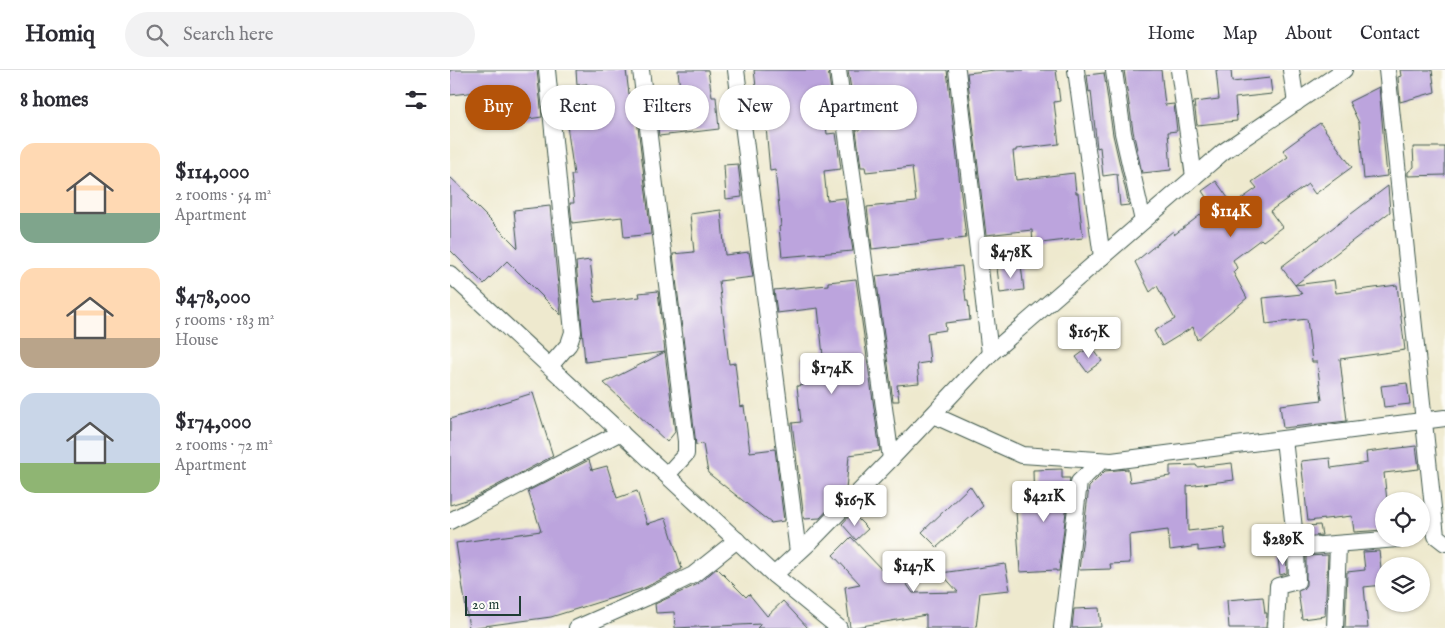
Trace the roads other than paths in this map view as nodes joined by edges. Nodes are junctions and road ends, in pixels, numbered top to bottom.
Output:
1 (547, 70) edge
2 (642, 70) edge
3 (736, 70) edge
4 (838, 70) edge
5 (957, 70) edge
6 (1076, 70) edge
7 (1179, 70) edge
8 (1291, 70) edge
9 (1344, 70) edge
10 (1386, 70) edge
11 (1114, 71) edge
12 (1296, 103) junction
13 (1194, 177) junction
14 (1143, 221) junction
15 (1102, 256) junction
16 (450, 274) edge
17 (990, 354) junction
18 (550, 366) junction
19 (934, 415) junction
20 (1445, 418) edge
21 (1424, 420) junction
22 (621, 432) junction
23 (1284, 439) junction
24 (891, 459) junction
25 (1102, 461) junction
26 (667, 475) junction
27 (450, 521) edge
28 (1434, 538) edge
29 (737, 540) junction
30 (1375, 541) edge
31 (1338, 544) junction
32 (1296, 547) junction
33 (798, 552) junction
34 (774, 575) junction
35 (577, 628) edge
36 (839, 628) edge
37 (1062, 628) edge
38 (1276, 628) edge
39 (1335, 628) edge

1 - 18 street
2 - 26 street
3 - 33 street
4 - 24 street
5 - 17 street
6 - 15 street
7 - 13 street
8 - 12 street
9 - 12 street
10 - 21 street
11 - 14 street
12 - 13 street
13 - 14 street
14 - 15 street
15 - 17 street
16 - 18 street
17 - 19 street
18 - 22 street
19 - 24 street
19 - 25 street
20 - 21 street
21 - 23 street
21 - 28 street
22 - 26 street
22 - 27 street
23 - 25 street
23 - 32 street
24 - 33 street
25 - 37 street
26 - 29 street
29 - 34 street
29 - 35 street
30 - 31 street
31 - 32 street
31 - 39 street
32 - 38 street
33 - 34 street
34 - 36 street

